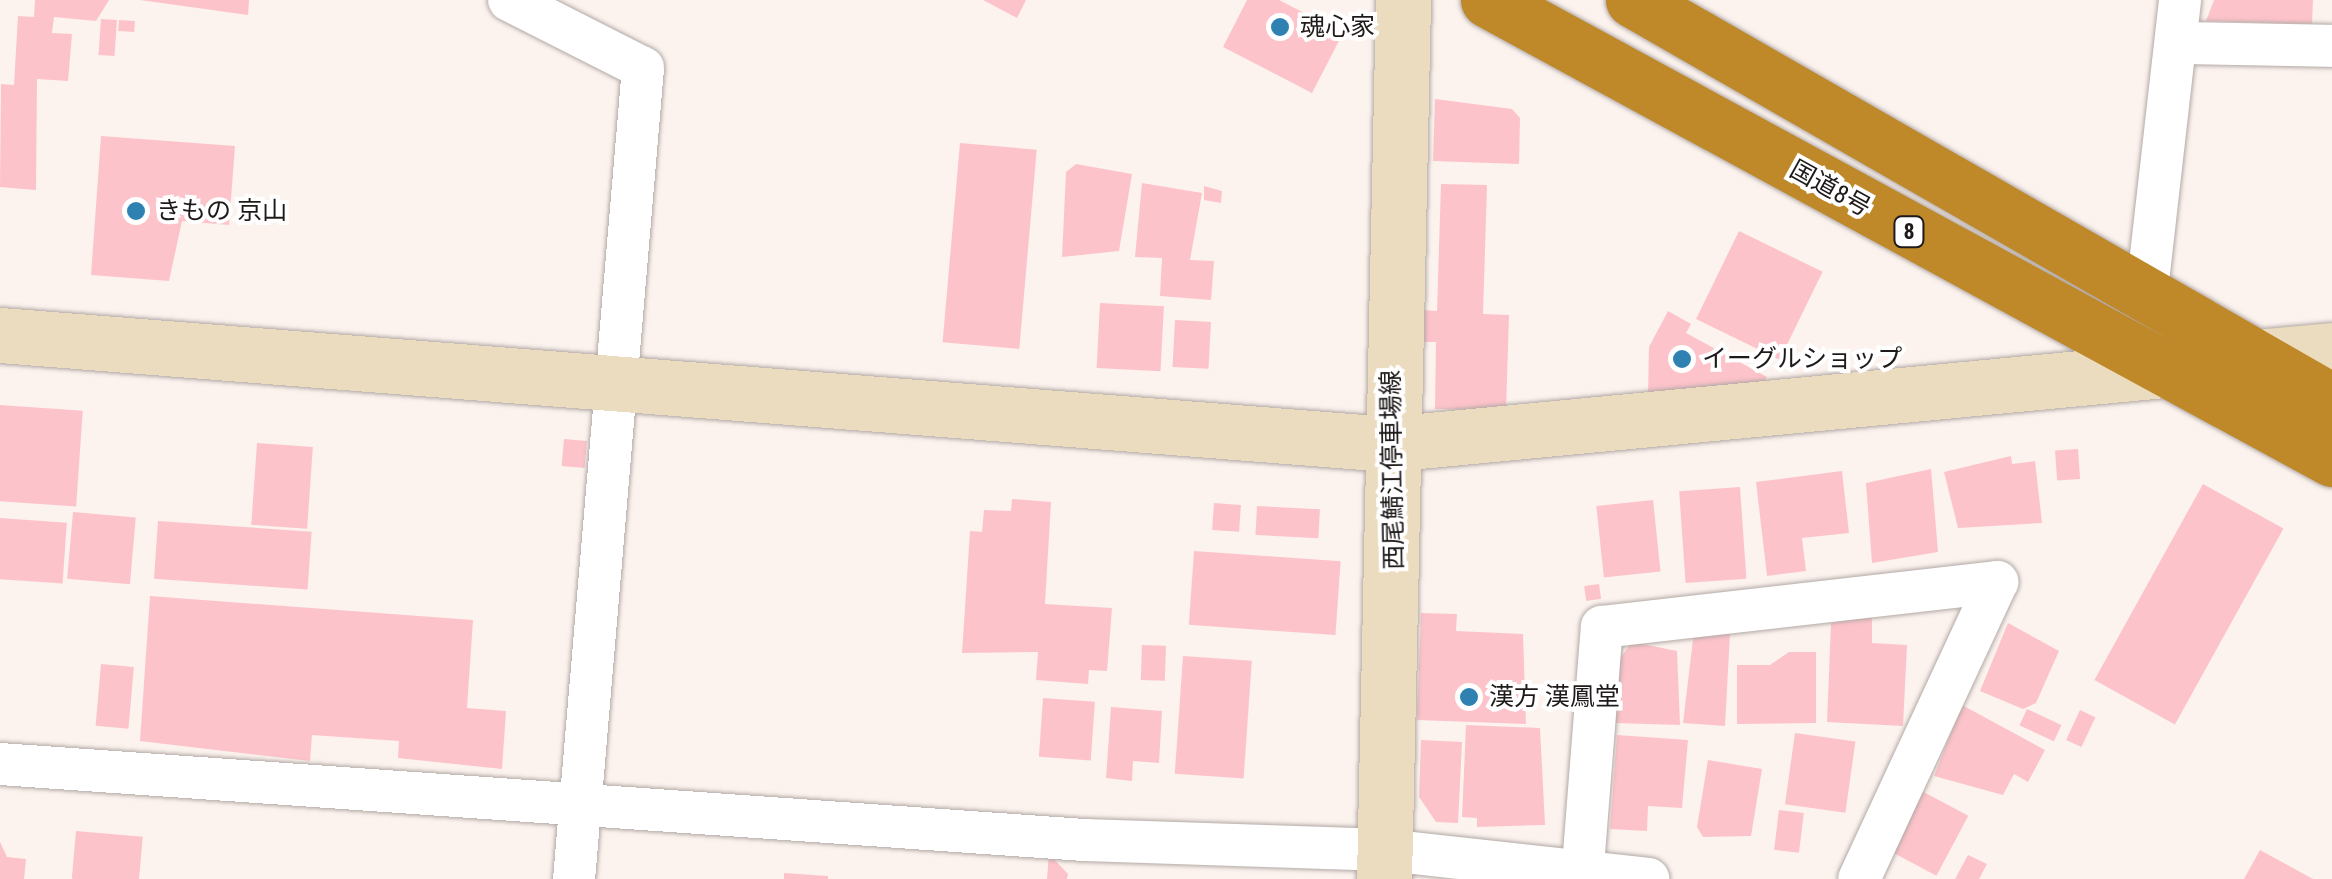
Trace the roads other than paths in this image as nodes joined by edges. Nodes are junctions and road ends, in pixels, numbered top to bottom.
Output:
1 (509, 0) edge
2 (1403, 0) edge
3 (1488, 0) edge
4 (1633, 0) edge
5 (2180, 0) edge
6 (2178, 43) junction
7 (2332, 46) edge
8 (2146, 298) junction
9 (0, 335) edge
10 (2332, 350) edge
11 (2246, 358) junction
12 (2164, 370) junction
13 (614, 379) junction
14 (2332, 402) edge
15 (1388, 444) junction
16 (2332, 459) edge
17 (0, 764) edge
18 (577, 804) junction
19 (1084, 859) edge
20 (1385, 864) edge
21 (1583, 875) edge
22 (574, 879) edge
23 (1648, 879) edge
24 (1859, 879) edge

1 - 13 street
2 - 15 street, 西尾鯖江停車場線
3 - 12 highway, 国道8号 / 8
4 - 8 highway
5 - 6 street
6 - 7 street
6 - 8 street
8 - 11 highway
9 - 13 street
10 - 11 street
11 - 14 highway
12 - 15 street
12 - 16 highway, 国道8号 / 8
13 - 15 street
13 - 18 street
15 - 20 street, 西尾鯖江停車場線
17 - 18 street
18 - 19 street
18 - 22 street
19 - 20 street
20 - 21 street
21 - 23 street
21 - 24 street

